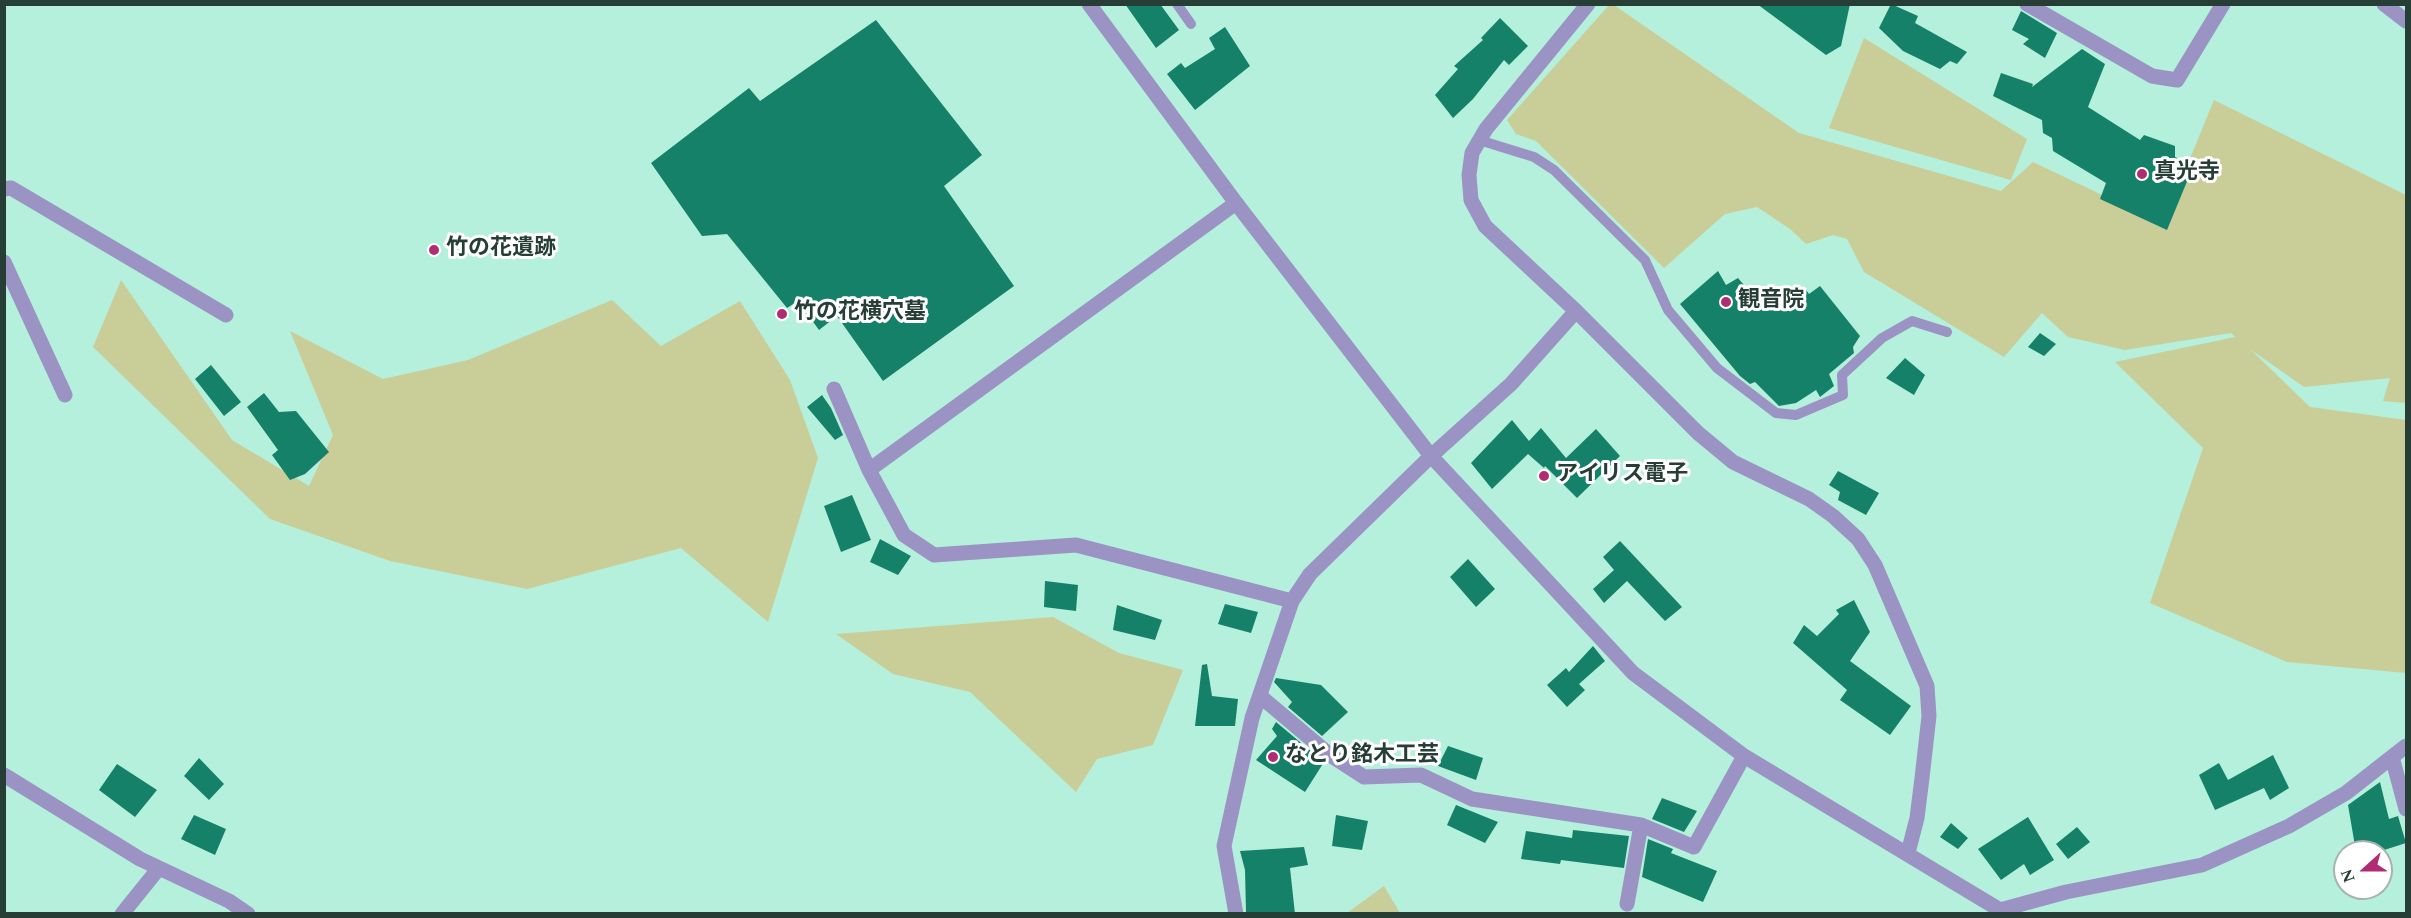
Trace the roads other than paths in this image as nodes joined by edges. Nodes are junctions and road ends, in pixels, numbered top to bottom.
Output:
1 (1089, 4) edge
2 (1177, 4) edge
3 (1588, 4) edge
4 (2027, 4) edge
5 (2223, 4) edge
6 (2384, 4) edge
7 (2406, 21) edge
8 (1191, 24) dead end
9 (1479, 140) junction
10 (4, 189) edge
11 (1236, 203) junction
12 (4, 262) edge
13 (1576, 311) junction
14 (226, 315) dead end
15 (1947, 332) dead end
16 (834, 389) dead end
17 (65, 395) dead end
18 (1431, 456) junction
19 (869, 470) junction
20 (1292, 601) junction
21 (1260, 696) junction
22 (2406, 746) edge
23 (1744, 756) junction
24 (2392, 757) junction
25 (4, 775) edge
26 (2406, 809) edge
27 (1641, 825) junction
28 (1908, 853) junction
29 (159, 868) junction
30 (1627, 904) dead end
31 (2003, 912) edge
32 (122, 914) edge
33 (248, 914) edge
34 (1236, 914) edge

1 - 11 street
2 - 8 lane
3 - 9 street
4 - 5 street
6 - 7 street
9 - 13 street
9 - 15 lane
10 - 14 street
11 - 18 street
11 - 19 street
12 - 17 street
13 - 18 street
13 - 28 street
16 - 19 street
18 - 20 street
18 - 23 street
19 - 20 street
20 - 21 street
21 - 27 street
21 - 34 street
22 - 24 street
23 - 27 street
23 - 28 street
24 - 26 street
24 - 31 street
25 - 29 street
27 - 30 street
28 - 31 street
29 - 32 street
29 - 33 street

